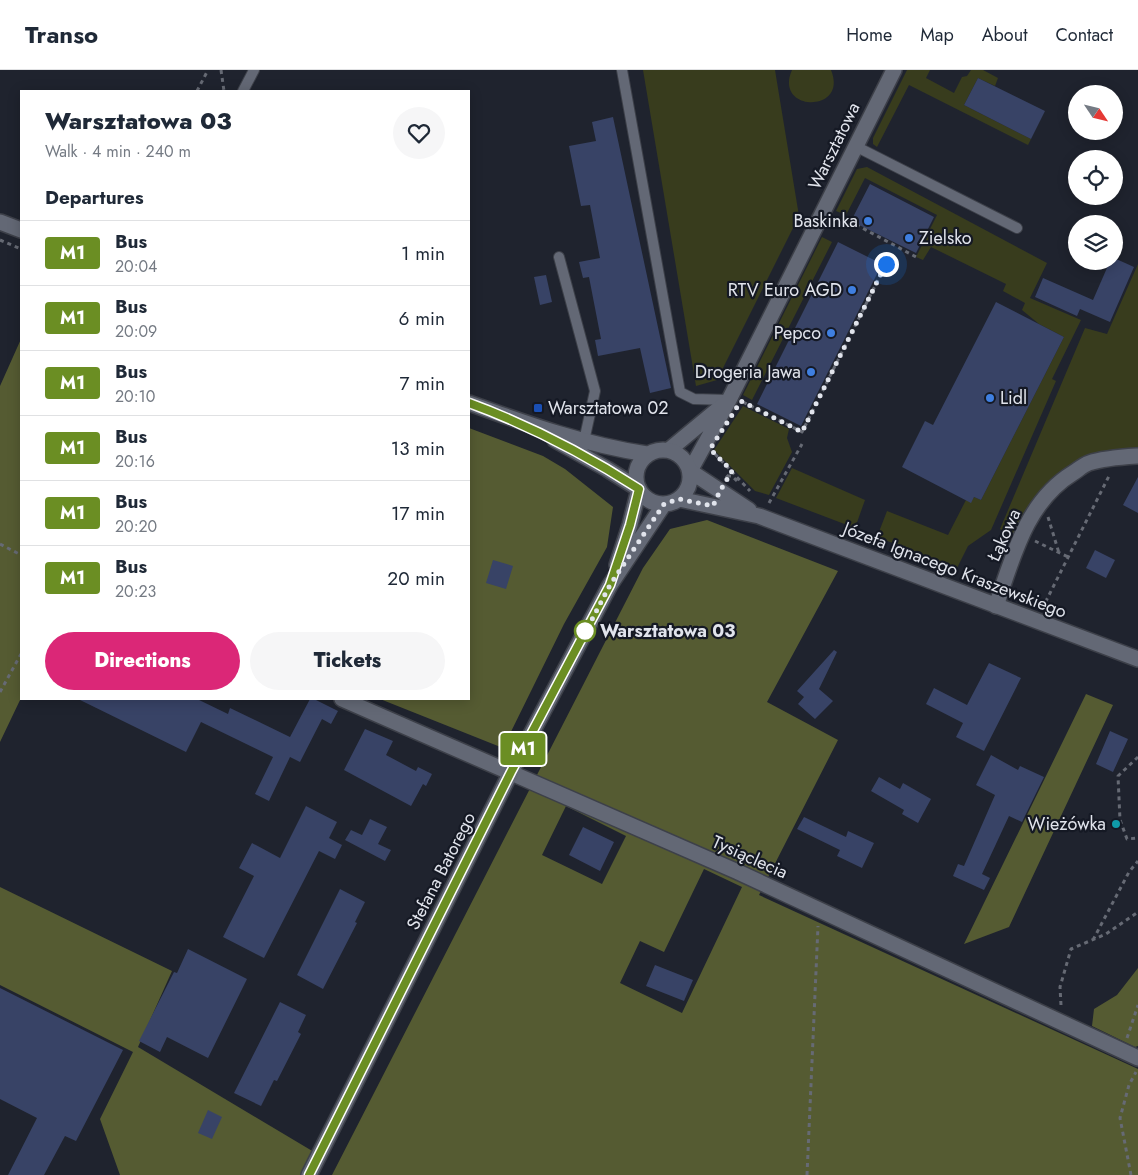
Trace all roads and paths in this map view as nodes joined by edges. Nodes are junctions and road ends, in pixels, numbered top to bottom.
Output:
1 (208, 70) edge
2 (221, 70) edge
3 (254, 70) edge
4 (622, 70) edge
5 (894, 70) edge
6 (198, 90) edge
7 (224, 90) edge
8 (244, 90) edge
9 (855, 146) junction
10 (842, 217) dead end
11 (0, 222) edge
12 (1017, 228) dead end
13 (20, 230) edge
14 (0, 240) edge
15 (20, 249) edge
16 (559, 257) dead end
17 (916, 257) dead end
18 (886, 264) dead end
19 (735, 401) junction
20 (470, 403) edge
21 (503, 416) junction
22 (584, 441) junction
23 (802, 444) dead end
24 (710, 449) dead end
25 (669, 450) junction
26 (647, 454) junction
27 (1138, 456) edge
28 (1118, 457) junction
29 (690, 471) junction
30 (732, 471) junction
31 (639, 489) junction
32 (720, 491) junction
33 (751, 493) dead end
34 (679, 499) junction
35 (1042, 500) junction
36 (764, 501) dead end
37 (769, 503) junction
38 (664, 504) junction
39 (778, 506) dead end
40 (759, 516) junction
41 (1019, 541) junction
42 (0, 544) edge
43 (1059, 552) junction
44 (20, 554) edge
45 (1068, 557) junction
46 (610, 585) junction
47 (1034, 605) dead end
48 (996, 606) junction
49 (1040, 615) junction
50 (20, 656) edge
51 (1138, 659) edge
52 (0, 692) edge
53 (344, 700) edge
54 (1138, 757) edge
55 (511, 772) junction
56 (1138, 838) edge
57 (1138, 861) edge
58 (818, 909) junction
59 (1138, 912) edge
60 (1093, 940) junction
61 (1138, 1005) edge
62 (1061, 1022) junction
63 (1123, 1051) junction
64 (1138, 1058) edge
65 (1138, 1068) edge
66 (309, 1175) edge
67 (807, 1175) edge
68 (1131, 1175) edge

1 - 6 path
2 - 7 path
3 - 8 lane
4 - 19 lane
5 - 9 street, Warsztatowa
9 - 12 lane
9 - 19 street, Warsztatowa
10 - 17 path
11 - 13 street
14 - 15 path
16 - 22 lane
18 - 19 path
19 - 25 street, Warsztatowa
19 - 29 street, Warsztatowa
20 - 21 street
21 - 22 street
21 - 31 street
22 - 26 street
23 - 37 path
24 - 30 path
25 - 26 street
25 - 29 street
26 - 31 street
27 - 28 street, Łąkowa
28 - 35 street, Łąkowa
28 - 45 path
29 - 32 street, Józefa Ignacego Kraszewskiego
29 - 34 street
30 - 32 path
30 - 33 path
31 - 38 street
31 - 46 street, Stefana Batorego
32 - 40 street, Józefa Ignacego Kraszewskiego
34 - 38 street
34 - 40 street, Józefa Ignacego Kraszewskiego
35 - 41 street, Łąkowa
35 - 43 path
36 - 37 path
37 - 39 path
38 - 46 street, Stefana Batorego
40 - 48 street, Józefa Ignacego Kraszewskiego
41 - 43 path
41 - 48 street, Łąkowa
42 - 44 path
43 - 45 path
45 - 49 path
46 - 55 street, Stefana Batorego
47 - 49 path
48 - 49 street, Józefa Ignacego Kraszewskiego
49 - 51 street, Józefa Ignacego Kraszewskiego
50 - 52 path
53 - 55 street, Tysiąclecia
54 - 56 path
55 - 58 street, Tysiąclecia
55 - 66 street, Stefana Batorego
57 - 60 path
58 - 62 street, Tysiąclecia
58 - 67 path
59 - 60 path
60 - 62 path
61 - 63 path
62 - 63 street, Tysiąclecia
63 - 64 street, Tysiąclecia
65 - 68 path

